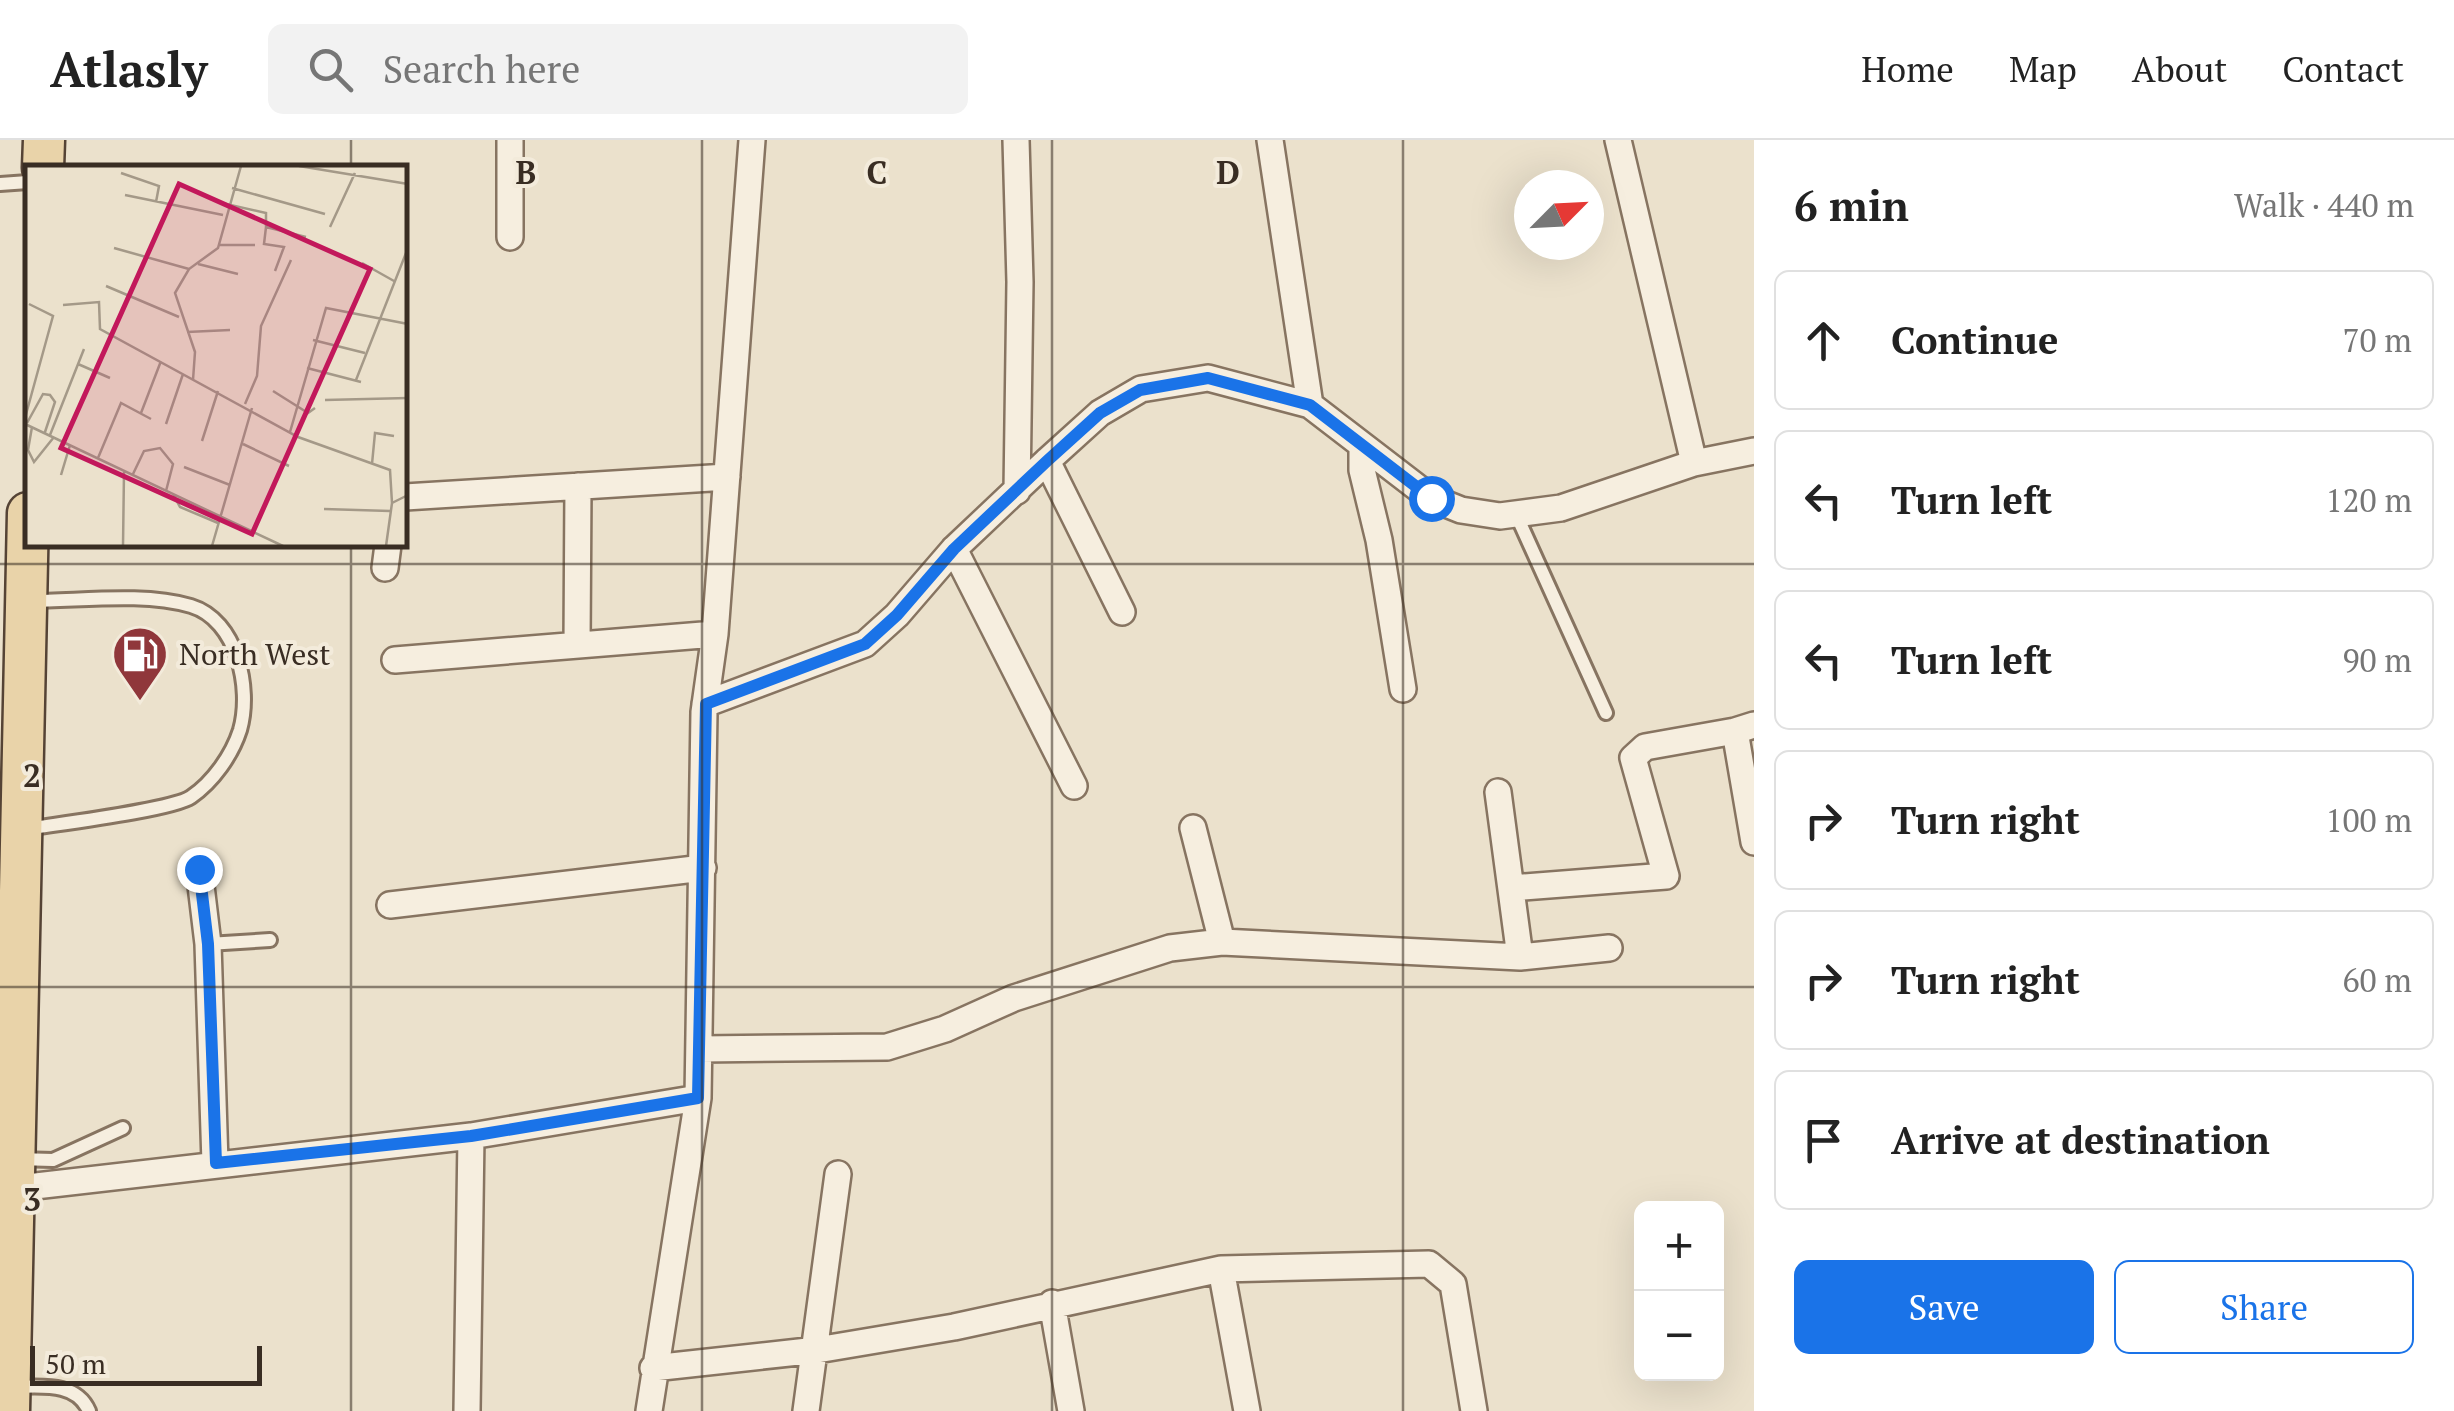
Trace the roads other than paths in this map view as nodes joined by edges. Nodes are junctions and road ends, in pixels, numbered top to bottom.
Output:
1 (44, 140) edge
2 (510, 140) edge
3 (752, 140) edge
4 (1016, 140) edge
5 (1270, 140) edge
6 (1618, 140) edge
7 (43, 165) edge
8 (25, 182) edge
9 (0, 184) edge
10 (510, 237) dead end
11 (1310, 405) junction
12 (1362, 446) junction
13 (1754, 451) edge
14 (1047, 461) junction
15 (1694, 462) junction
16 (727, 478) junction
17 (578, 486) junction
18 (1017, 491) junction
19 (408, 497) edge
20 (1516, 514) junction
21 (17, 538) edge
22 (954, 549) junction
23 (29, 601) junction
24 (1122, 612) dead end
25 (715, 634) junction
26 (578, 645) junction
27 (395, 660) dead end
28 (1403, 690) dead end
29 (706, 704) junction
30 (1606, 713) dead end
31 (1745, 728) edge
32 (1074, 786) dead end
33 (1498, 792) dead end
34 (1193, 828) dead end
35 (23, 830) junction
36 (1754, 842) edge
37 (703, 868) junction
38 (199, 869) dead end
39 (11, 885) edge
40 (1511, 888) junction
41 (390, 905) dead end
42 (270, 940) dead end
43 (1222, 942) junction
44 (208, 944) junction
45 (1609, 948) dead end
46 (1520, 957) junction
47 (700, 1048) junction
48 (698, 1098) junction
49 (124, 1128) dead end
50 (471, 1136) junction
51 (216, 1163) junction
52 (838, 1174) dead end
53 (10, 1179) edge
54 (1222, 1269) junction
55 (1052, 1303) junction
56 (817, 1350) junction
57 (653, 1368) junction
58 (10, 1399) edge
59 (89, 1411) edge
60 (467, 1411) edge
61 (649, 1411) edge
62 (806, 1411) edge
63 (1071, 1411) edge
64 (1246, 1411) edge
65 (1474, 1411) edge

1 - 7 main road
2 - 10 street
3 - 16 street
4 - 18 street
5 - 11 street
6 - 15 street
8 - 9 lane
11 - 12 street
11 - 14 street
12 - 20 street
12 - 28 street
13 - 15 street
14 - 18 street
14 - 24 street
15 - 20 street
16 - 17 street
16 - 25 street
17 - 19 street
17 - 26 street
18 - 22 street
20 - 30 lane
21 - 23 main road
22 - 29 street
22 - 32 street
23 - 35 main road
23 - 35 lane
25 - 26 street
25 - 29 street
26 - 27 street
29 - 37 street
31 - 36 street
31 - 40 street
33 - 40 street
34 - 43 street
35 - 39 main road
37 - 41 street
37 - 47 street
38 - 44 street
39 - 53 main road
40 - 46 street
42 - 44 lane
43 - 46 street
43 - 47 street
44 - 51 street
45 - 46 street
47 - 48 street
48 - 50 street
48 - 57 street
49 - 53 lane
50 - 51 street
50 - 60 street
51 - 53 street
52 - 56 street
53 - 58 main road
54 - 55 street
54 - 64 street
54 - 65 street
55 - 56 street
55 - 63 street
56 - 57 street
56 - 62 street
57 - 61 street
58 - 59 lane

